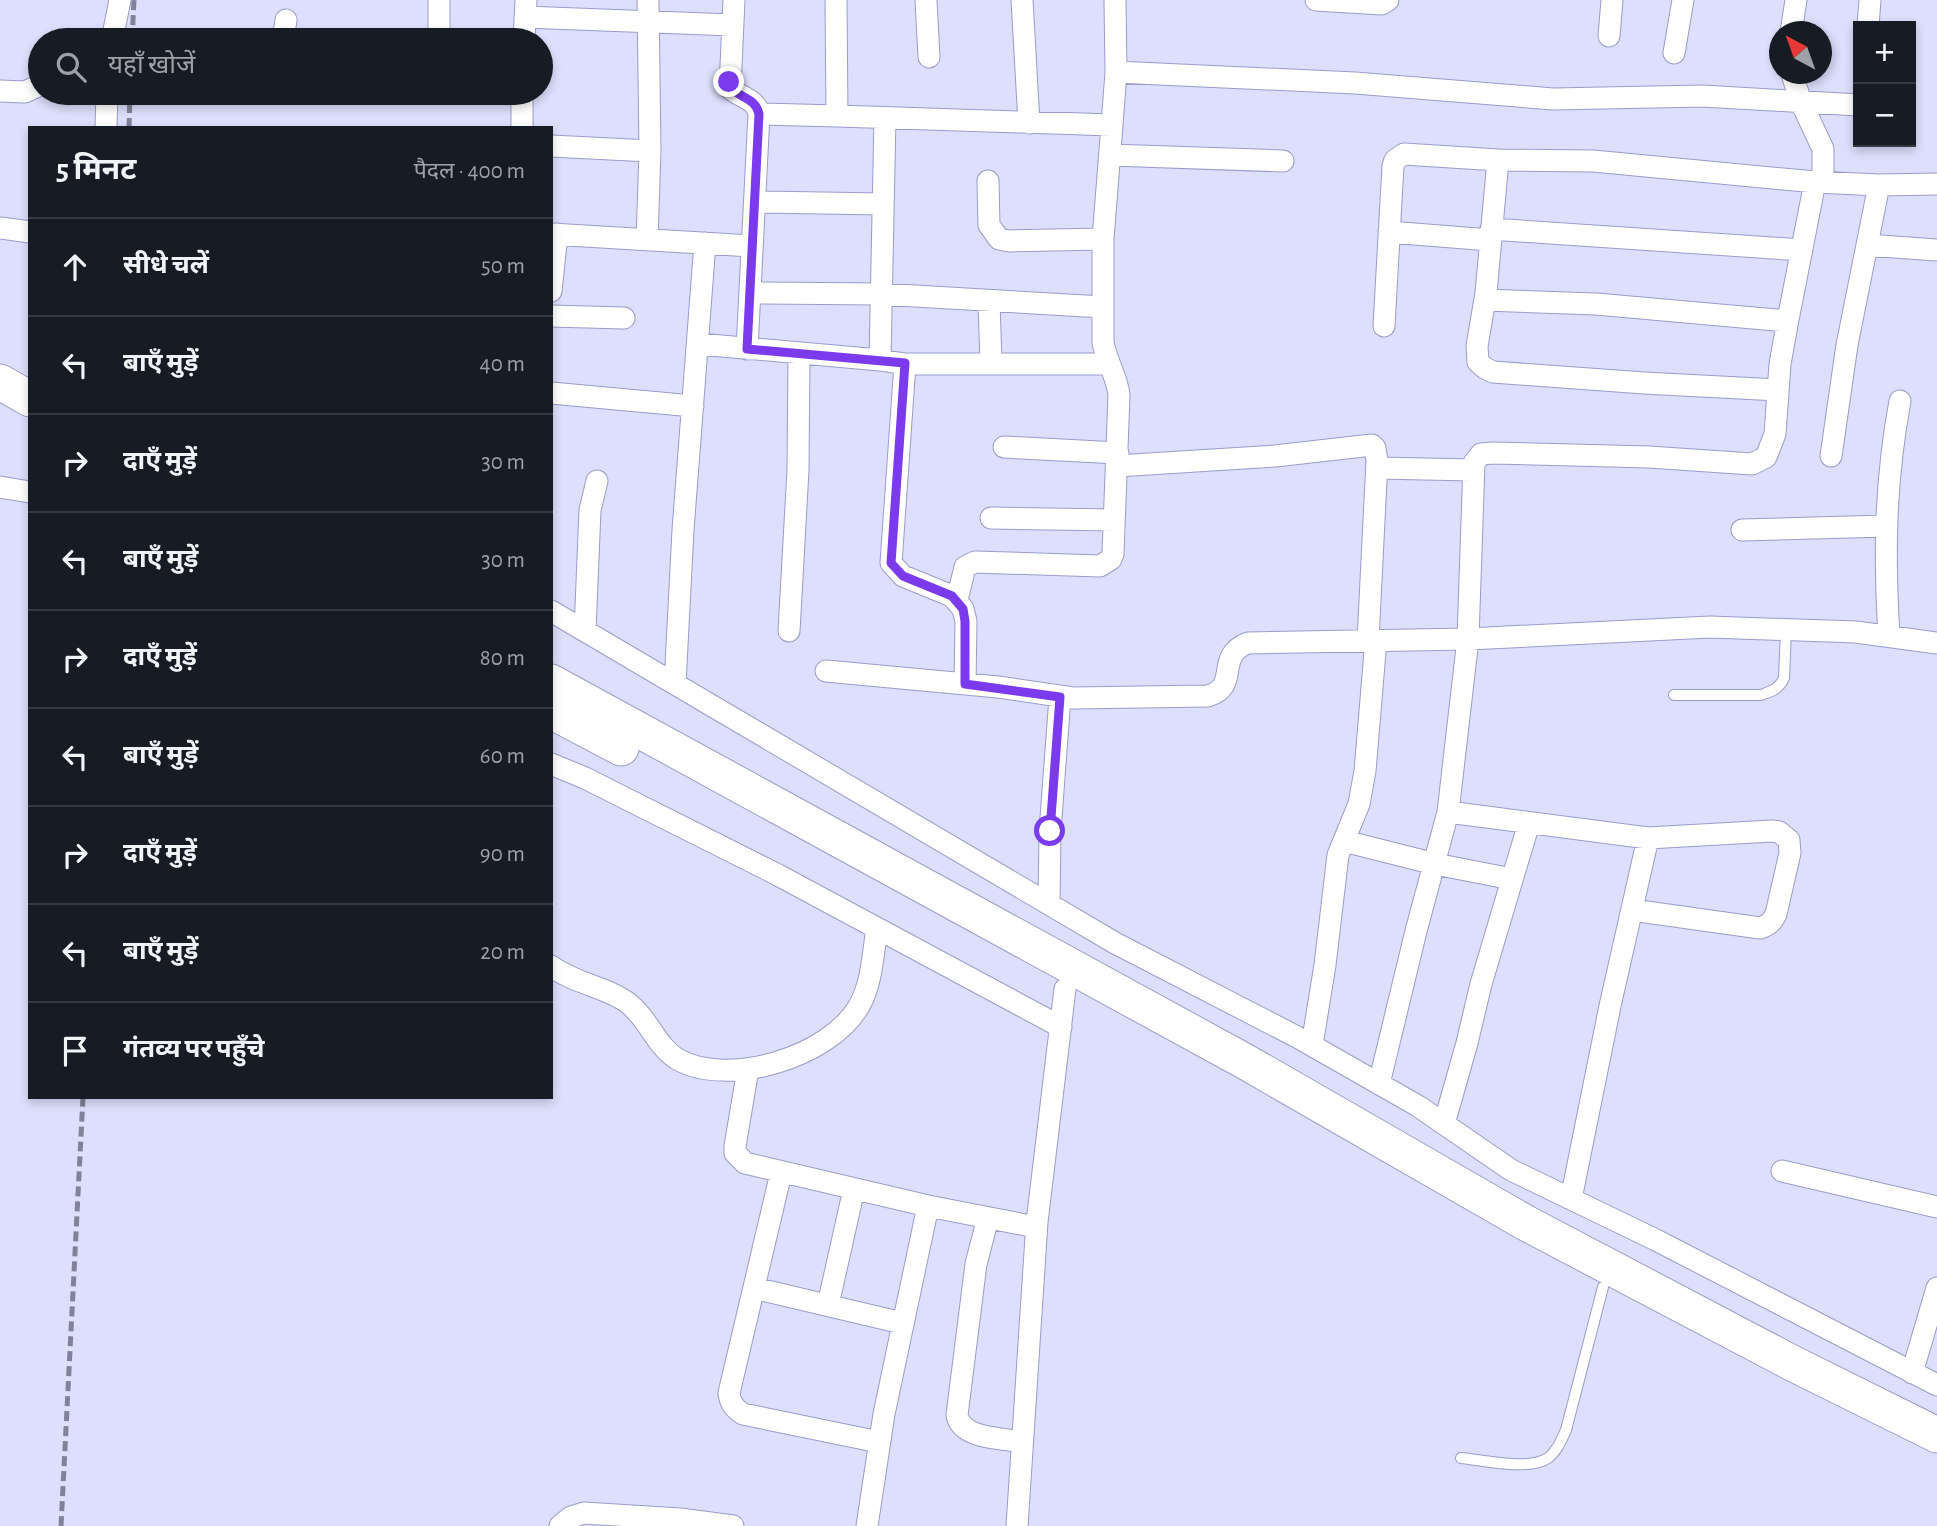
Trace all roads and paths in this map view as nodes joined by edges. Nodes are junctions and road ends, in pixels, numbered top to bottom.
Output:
1 (120, 0) edge
2 (439, 0) edge
3 (648, 0) edge
4 (734, 0) edge
5 (836, 0) edge
6 (926, 0) edge
7 (1022, 0) edge
8 (1115, 0) edge
9 (1316, 0) edge
10 (1388, 0) edge
11 (1612, 0) edge
12 (1683, 0) edge
13 (1796, 0) edge
14 (1870, 0) edge
15 (525, 9) edge
16 (1793, 21) edge
17 (1868, 21) edge
18 (647, 22) junction
19 (732, 24) junction
20 (114, 28) edge
21 (439, 28) edge
22 (524, 28) edge
23 (1609, 36) dead end
24 (1674, 53) dead end
25 (929, 57) dead end
26 (1116, 72) junction
27 (1795, 84) edge
28 (0, 91) edge
29 (28, 91) edge
30 (1801, 102) junction
31 (107, 105) edge
32 (523, 105) edge
33 (1853, 105) edge
34 (759, 114) junction
35 (837, 116) junction
36 (885, 118) junction
37 (1029, 122) junction
38 (1112, 125) junction
39 (106, 126) edge
40 (522, 126) edge
41 (553, 146) edge
42 (650, 151) junction
43 (1110, 155) junction
44 (1498, 160) junction
45 (1283, 161) dead end
46 (988, 181) dead end
47 (1819, 182) junction
48 (1937, 184) edge
49 (1879, 185) junction
50 (755, 202) junction
51 (883, 204) junction
52 (0, 228) edge
53 (28, 232) edge
54 (1389, 232) junction
55 (554, 234) edge
56 (1491, 234) junction
57 (1103, 239) junction
58 (647, 240) junction
59 (705, 243) junction
60 (1867, 245) junction
61 (752, 246) junction
62 (1802, 250) junction
63 (1937, 250) edge
64 (553, 253) edge
65 (750, 293) junction
66 (881, 294) junction
67 (1485, 300) junction
68 (989, 301) junction
69 (1103, 307) junction
70 (553, 316) edge
71 (624, 318) dead end
72 (1787, 321) junction
73 (1384, 326) dead end
74 (699, 344) junction
75 (747, 349) junction
76 (799, 354) junction
77 (880, 360) junction
78 (905, 363) junction
79 (991, 364) junction
80 (1109, 364) junction
81 (0, 382) edge
82 (1778, 390) junction
83 (553, 393) edge
84 (28, 397) edge
85 (1899, 401) dead end
86 (0, 405) edge
87 (693, 406) junction
88 (28, 420) edge
89 (1004, 447) dead end
90 (1831, 456) dead end
91 (1117, 459) junction
92 (1377, 468) junction
93 (1472, 470) junction
94 (597, 481) dead end
95 (0, 487) edge
96 (28, 492) edge
97 (991, 518) dead end
98 (1114, 520) junction
99 (1885, 526) junction
100 (1742, 530) dead end
101 (957, 600) junction
102 (553, 612) edge
103 (1786, 630) junction
104 (585, 631) junction
105 (789, 631) dead end
106 (1889, 636) junction
107 (1468, 639) junction
108 (1372, 640) junction
109 (1937, 643) edge
110 (825, 671) dead end
111 (553, 683) edge
112 (675, 684) junction
113 (965, 684) junction
114 (1674, 695) dead end
115 (1060, 697) junction
116 (553, 712) edge
117 (553, 765) edge
118 (1448, 811) junction
119 (1529, 823) junction
120 (1648, 838) junction
121 (1343, 841) junction
122 (1435, 864) junction
123 (1512, 880) junction
124 (1049, 904) junction
125 (1632, 910) junction
126 (877, 928) junction
127 (553, 967) edge
128 (1065, 989) junction
129 (1061, 1027) junction
130 (1312, 1045) junction
131 (748, 1069) junction
132 (1379, 1084) junction
133 (1444, 1124) junction
134 (1782, 1171) dead end
135 (781, 1173) junction
136 (854, 1189) junction
137 (1571, 1199) junction
138 (928, 1206) junction
139 (1937, 1207) edge
140 (988, 1218) junction
141 (1036, 1227) junction
142 (1603, 1287) junction
143 (754, 1288) junction
144 (1937, 1288) edge
145 (828, 1306) junction
146 (902, 1323) junction
147 (1912, 1373) junction
148 (1937, 1385) edge
149 (1937, 1434) edge
150 (879, 1442) junction
151 (1021, 1442) junction
152 (1937, 1455) edge
153 (1461, 1458) dead end
154 (560, 1526) edge
155 (733, 1526) edge
156 (867, 1526) edge
157 (1017, 1526) edge

1 - 20 street
2 - 21 street
3 - 18 street
4 - 19 street
5 - 35 street
6 - 25 street
7 - 37 street
8 - 26 street
9 - 10 street
11 - 23 street
12 - 24 street
13 - 16 street
14 - 17 street
15 - 18 street
15 - 22 street
18 - 19 street
18 - 42 street
19 - 34 street
26 - 30 street
26 - 38 street
27 - 30 street
28 - 29 street
30 - 33 street
30 - 47 street
31 - 39 street
32 - 40 street
34 - 35 street
34 - 50 street
35 - 36 street
36 - 37 street
36 - 51 street
37 - 38 street
38 - 43 street
41 - 42 street
42 - 58 street
43 - 45 street
43 - 57 street
44 - 47 street
44 - 54 street
44 - 56 street
46 - 57 street
47 - 49 street
47 - 62 street
48 - 49 street
49 - 60 street
50 - 51 street
50 - 61 street
51 - 66 street
52 - 53 street
54 - 56 street
54 - 73 street
55 - 58 street
55 - 64 street
56 - 62 street
56 - 67 street
57 - 69 street
58 - 59 street
59 - 61 street
59 - 74 street
60 - 63 street
60 - 90 street
61 - 65 street
62 - 72 street
65 - 66 street
65 - 75 street
66 - 68 street
66 - 77 street
67 - 72 street
67 - 82 street
68 - 69 street
68 - 79 street
69 - 80 street
70 - 71 street
72 - 82 street
74 - 75 street
74 - 87 street
75 - 76 street
76 - 77 street
76 - 105 street
77 - 78 street
78 - 79 street
78 - 101 street
79 - 80 street
80 - 91 street
81 - 84 highway
82 - 93 street
83 - 87 street
85 - 99 street
86 - 88 highway
87 - 112 street
89 - 91 street
91 - 92 street
91 - 98 street
92 - 93 street
92 - 108 street
93 - 107 street
94 - 104 street
95 - 96 street
97 - 98 street
98 - 101 street
99 - 100 street
99 - 106 street
101 - 113 street
102 - 104 street
103 - 106 street
103 - 107 street
103 - 114 lane
104 - 112 street
106 - 109 street
107 - 108 street
107 - 118 street
108 - 115 street
108 - 121 street
110 - 113 street
111 - 149 highway
112 - 124 street
113 - 115 street
115 - 124 street
116 - 128 highway
117 - 126 street
118 - 119 street
118 - 122 street
119 - 120 street
119 - 123 street
120 - 125 street
120 - 125 street
121 - 122 street
121 - 130 street
122 - 123 street
122 - 132 street
123 - 133 street
124 - 130 street
125 - 137 street
126 - 129 street
126 - 131 street
127 - 131 street
128 - 129 street
128 - 142 highway
129 - 141 street
130 - 132 street
131 - 135 street
132 - 133 street
133 - 137 street
134 - 139 street
135 - 136 street
135 - 143 street
136 - 138 street
136 - 145 street
137 - 147 street
138 - 140 street
138 - 146 street
140 - 141 street
140 - 151 street
141 - 151 street
142 - 152 highway
142 - 153 lane
143 - 145 street
143 - 150 street
144 - 147 street
145 - 146 street
146 - 150 street
147 - 148 street
150 - 156 street
151 - 157 street
154 - 155 street

